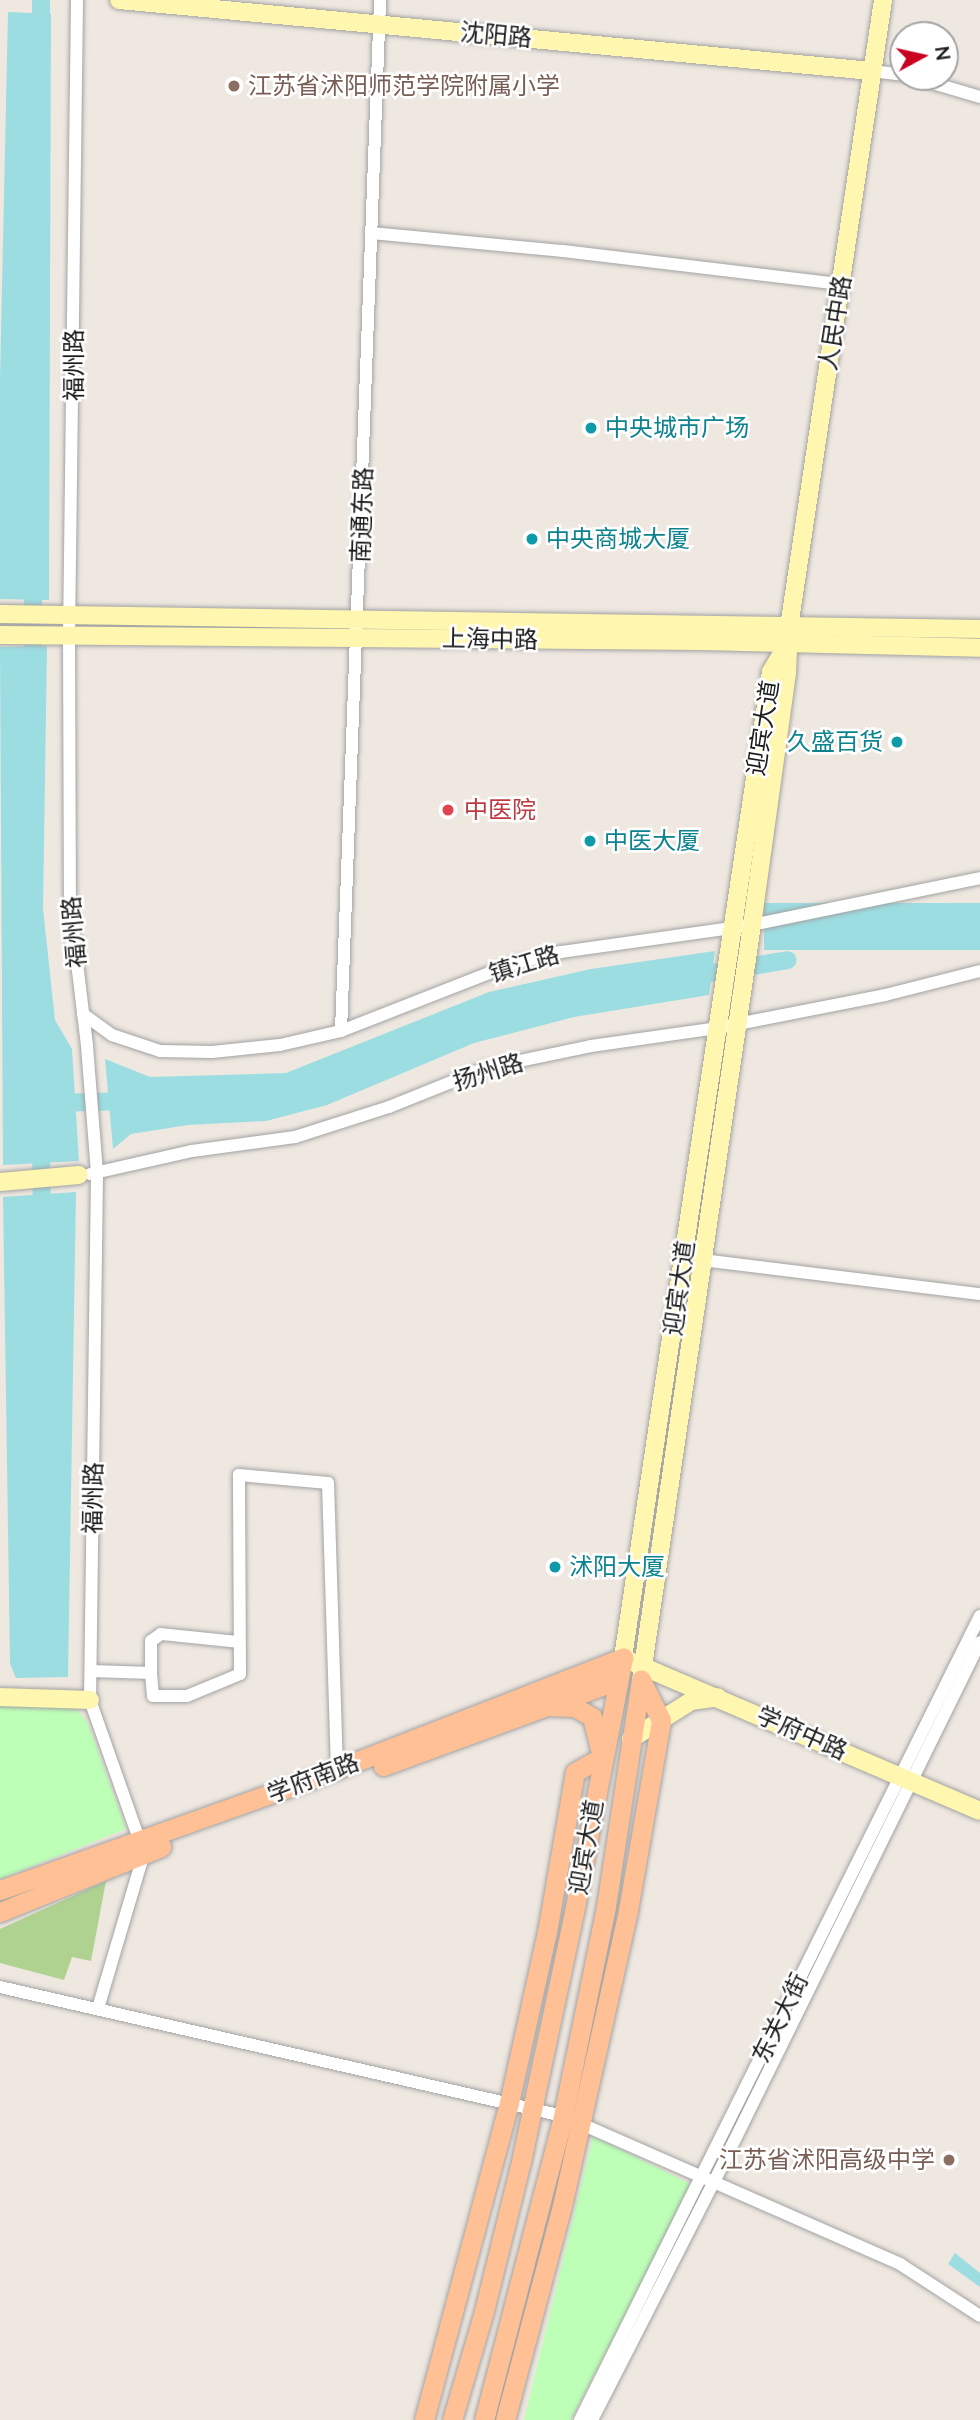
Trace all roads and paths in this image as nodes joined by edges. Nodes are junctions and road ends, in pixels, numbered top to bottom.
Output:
1 (78, 0) edge
2 (119, 0) edge
3 (380, 0) edge
4 (883, 0) edge
5 (379, 22) junction
6 (872, 71) junction
7 (889, 73) edge
8 (959, 91) edge
9 (980, 97) edge
10 (372, 233) junction
11 (841, 284) junction
12 (0, 614) edge
13 (65, 614) junction
14 (358, 628) junction
15 (980, 629) edge
16 (0, 635) edge
17 (64, 635) junction
18 (788, 636) junction
19 (980, 648) edge
20 (980, 878) edge
21 (751, 932) junction
22 (731, 935) junction
23 (980, 971) edge
24 (83, 1014) junction
25 (737, 1024) junction
26 (717, 1028) junction
27 (341, 1031) junction
28 (88, 1174) junction
29 (0, 1182) edge
30 (702, 1260) junction
31 (980, 1294) edge
32 (980, 1616) edge
33 (239, 1642) junction
34 (980, 1642) edge
35 (623, 1658) junction
36 (91, 1671) junction
37 (150, 1673) junction
38 (642, 1673) junction
39 (618, 1680) junction
40 (0, 1697) edge
41 (719, 1697) junction
42 (90, 1700) junction
43 (544, 1706) junction
44 (661, 1720) junction
45 (631, 1739) junction
46 (602, 1757) junction
47 (337, 1770) junction
48 (905, 1779) junction
49 (980, 1811) edge
50 (142, 1847) junction
51 (0, 1890) edge
52 (0, 1912) edge
53 (0, 1987) edge
54 (98, 2008) junction
55 (509, 2103) junction
56 (532, 2108) junction
57 (563, 2116) junction
58 (582, 2125) junction
59 (707, 2181) junction
60 (980, 2316) edge
61 (424, 2420) edge
62 (452, 2420) edge
63 (484, 2420) edge
64 (505, 2420) edge
65 (580, 2420) edge
66 (593, 2420) edge

1 - 13 street, 福州路
2 - 5 main road, 沈阳路
3 - 5 street, 南通东路
4 - 6 main road, 人民中路
5 - 6 main road, 沈阳路
5 - 10 street, 南通东路
6 - 7 street
6 - 11 main road, 人民中路
8 - 9 street
10 - 11 street
10 - 14 street, 南通东路
11 - 18 main road, 人民中路
12 - 13 main road, 上海中路
13 - 14 main road, 上海中路
13 - 17 street, 福州路
14 - 17 main road, 上海中路
14 - 18 main road, 上海中路
14 - 27 street, 南通东路
15 - 18 main road, 上海中路
16 - 17 main road, 上海中路
17 - 24 street, 福州路
18 - 19 main road, 上海中路
18 - 21 main road, 迎宾大道
18 - 22 main road, 迎宾大道
20 - 21 street, 镇江路
21 - 22 street, 镇江路
21 - 25 main road, 迎宾大道
22 - 26 main road, 迎宾大道
22 - 27 street, 镇江路
23 - 25 street, 扬州路
24 - 27 street, 镇江路
24 - 28 street, 福州路
25 - 26 street, 扬州路
25 - 30 main road, 迎宾大道
26 - 28 street, 扬州路
26 - 35 main road, 迎宾大道
28 - 29 main road, 扬州路
28 - 36 street, 福州路
30 - 31 street
30 - 38 main road, 迎宾大道
32 - 48 street, 东关大街
33 - 37 street
33 - 37 street
33 - 47 street
34 - 48 street, 东关大街
35 - 38 main road
35 - 39 main road, 迎宾大道
35 - 47 main road, 学府南路
36 - 37 street
36 - 42 street, 福州路
38 - 39 main road
38 - 41 main road, 学府中路
38 - 44 main road
38 - 45 main road, 迎宾大道
39 - 43 main road, 学府南路
39 - 46 main road, 迎宾大道
40 - 42 main road
41 - 44 main road
41 - 48 main road, 学府中路
42 - 50 street, 福州路
43 - 46 main road
43 - 50 main road, 学府南路
44 - 45 main road
44 - 58 main road
45 - 57 main road, 迎宾大道
46 - 55 main road
46 - 56 main road, 迎宾大道
47 - 50 main road, 学府南路
48 - 49 main road, 学府中路
48 - 59 street, 东关大街
50 - 51 main road, 学府南路
50 - 52 main road, 学府南路
50 - 54 street
53 - 54 street
54 - 55 street
55 - 56 street
55 - 61 main road
56 - 57 street
56 - 62 main road, 迎宾大道
57 - 58 street
57 - 63 main road, 迎宾大道
58 - 59 street
58 - 64 main road
59 - 60 street
59 - 65 street, 东关大街
59 - 66 street, 东关大街

